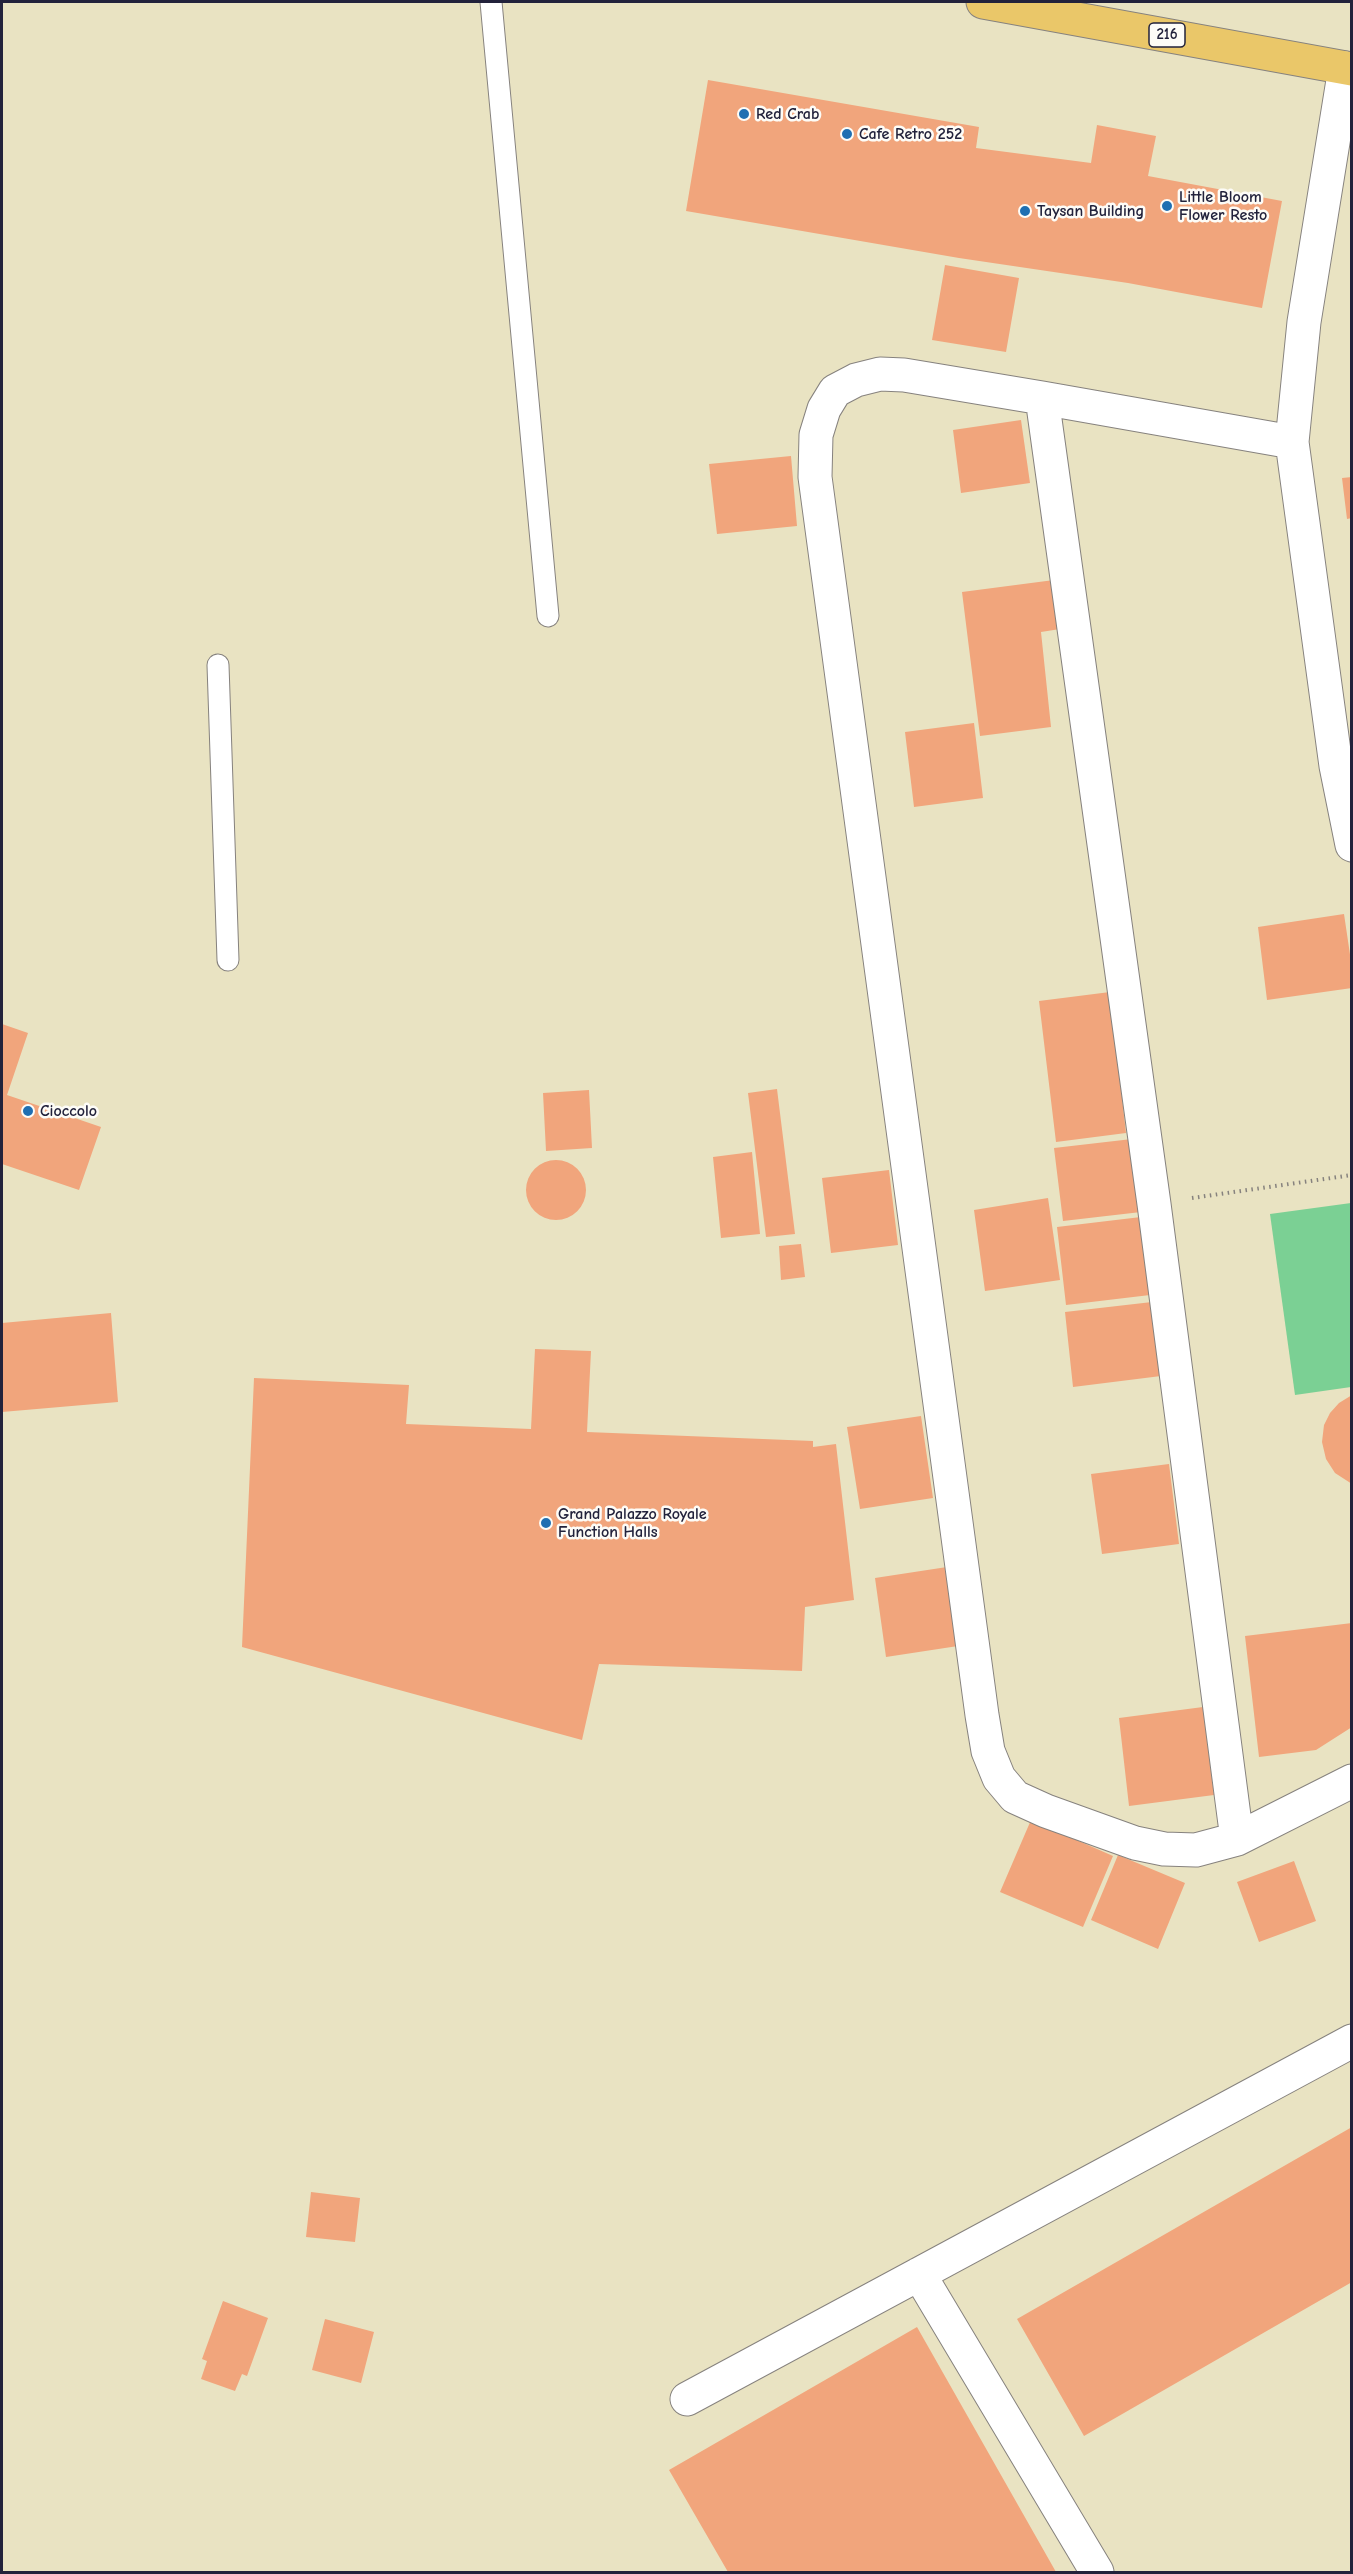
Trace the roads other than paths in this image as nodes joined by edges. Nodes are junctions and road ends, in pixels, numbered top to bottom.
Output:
1 (491, 2) edge
2 (983, 2) edge
3 (1054, 7) edge
4 (1348, 68) edge
5 (1042, 398) junction
6 (1292, 442) junction
7 (548, 616) dead end
8 (218, 665) dead end
9 (1352, 845) edge
10 (228, 960) dead end
11 (1352, 1781) edge
12 (1237, 1839) junction
13 (1352, 2041) edge
14 (919, 2274) junction
15 (687, 2399) dead end
16 (1097, 2572) edge

1 - 7 lane
2 - 3 main road, 216
3 - 4 main road, 216
4 - 6 street
5 - 6 street
5 - 12 street
5 - 12 street
6 - 9 street
8 - 10 lane
11 - 12 street
13 - 14 street
14 - 15 street
14 - 16 street

